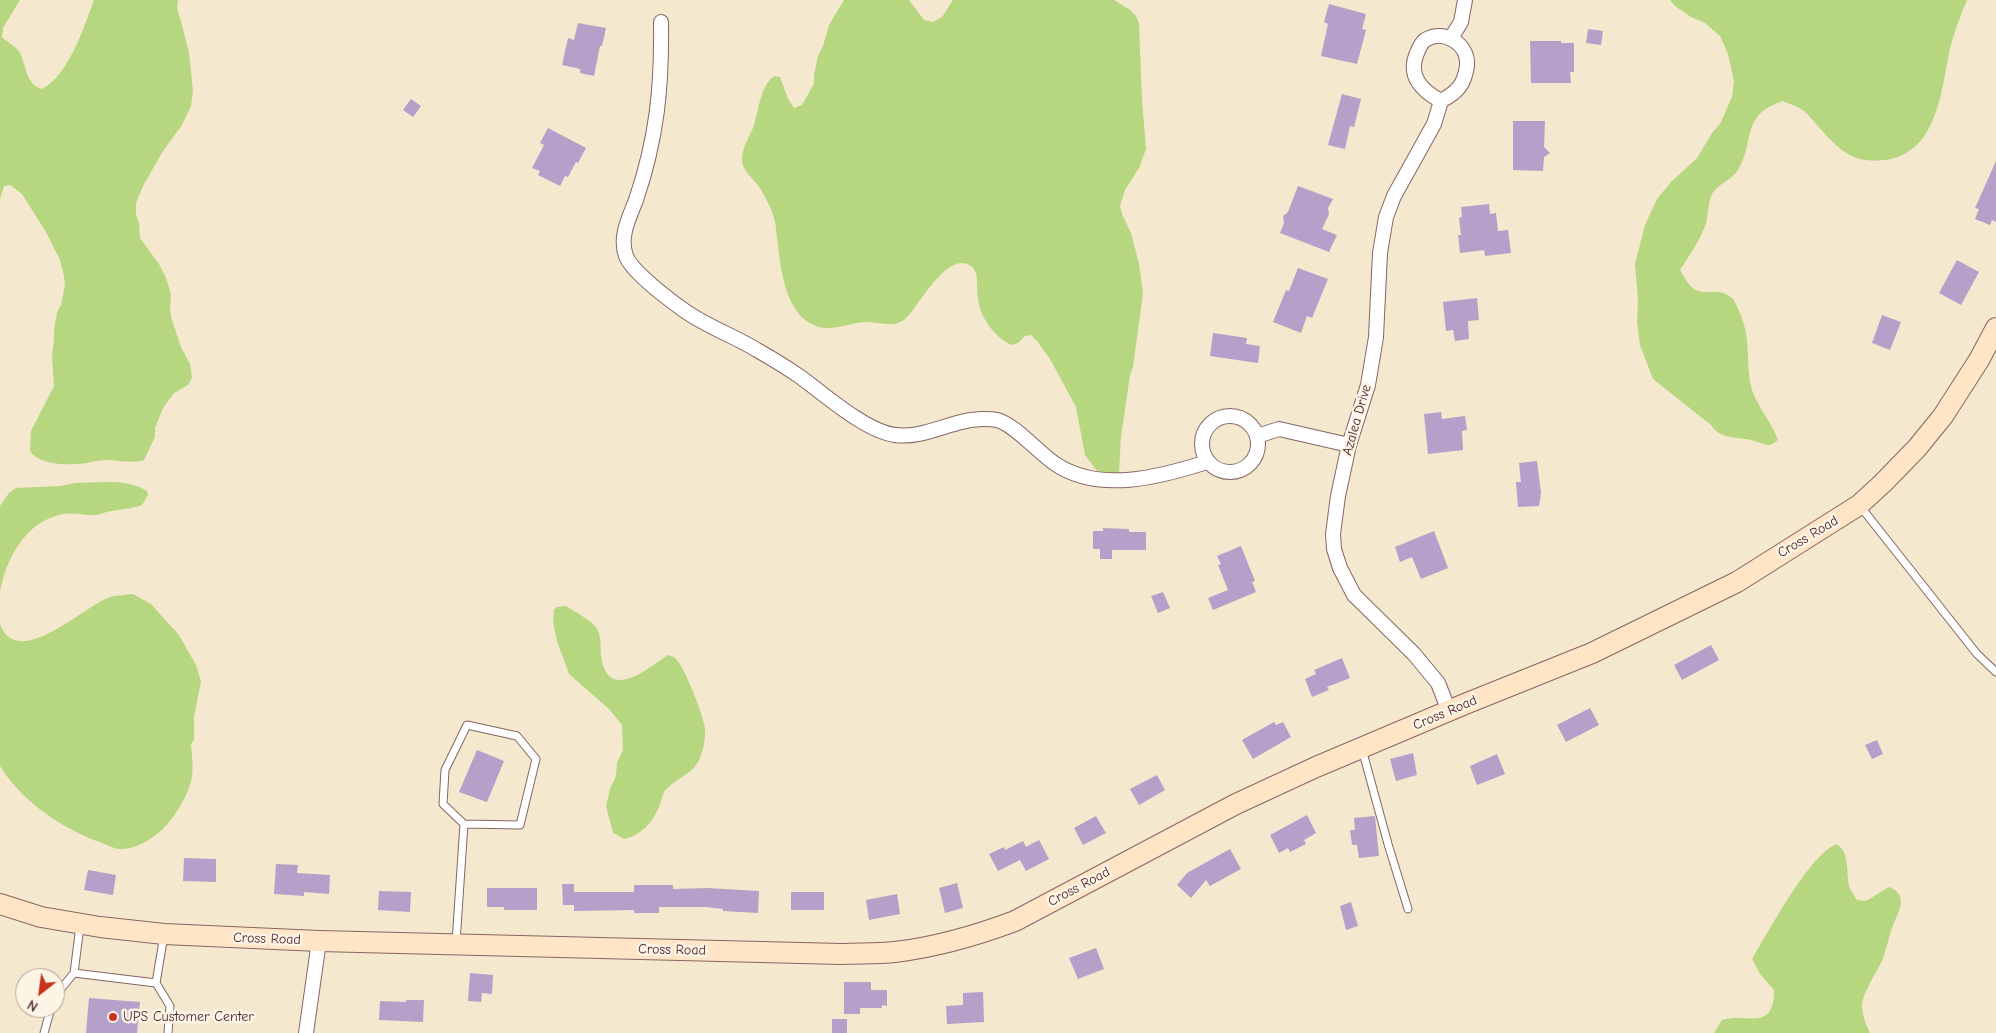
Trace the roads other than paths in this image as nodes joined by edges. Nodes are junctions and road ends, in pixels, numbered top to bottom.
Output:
1 (1465, 0) edge
2 (661, 22) dead end
3 (1450, 38) junction
4 (1441, 101) junction
5 (1996, 328) edge
6 (1256, 436) junction
7 (1349, 446) junction
8 (1207, 462) junction
9 (1860, 505) junction
10 (1996, 672) edge
11 (1449, 711) junction
12 (1362, 748) junction
13 (464, 824) junction
14 (0, 904) edge
15 (1408, 910) dead end
16 (80, 924) junction
17 (164, 934) junction
18 (319, 941) junction
19 (456, 944) junction
20 (74, 973) junction
21 (156, 983) junction
22 (65, 984) edge
23 (48, 1018) edge
24 (44, 1033) edge
25 (168, 1033) edge
26 (306, 1033) edge

1 - 3 street
2 - 8 street
3 - 4 street
3 - 4 street
4 - 7 street, Azalea Drive
5 - 9 street, Cross Road
6 - 7 street
6 - 8 street
6 - 8 street
7 - 11 street, Azalea Drive
9 - 10 lane
9 - 11 street, Cross Road
11 - 12 street, Cross Road
12 - 15 lane
12 - 19 street, Cross Road
13 - 13 lane
13 - 19 lane
14 - 16 street, Cross Road
16 - 17 street, Cross Road
16 - 20 lane
17 - 18 street, Cross Road
17 - 21 lane
18 - 19 street, Cross Road
18 - 26 street
20 - 21 lane
20 - 22 lane
21 - 25 lane
23 - 24 lane

